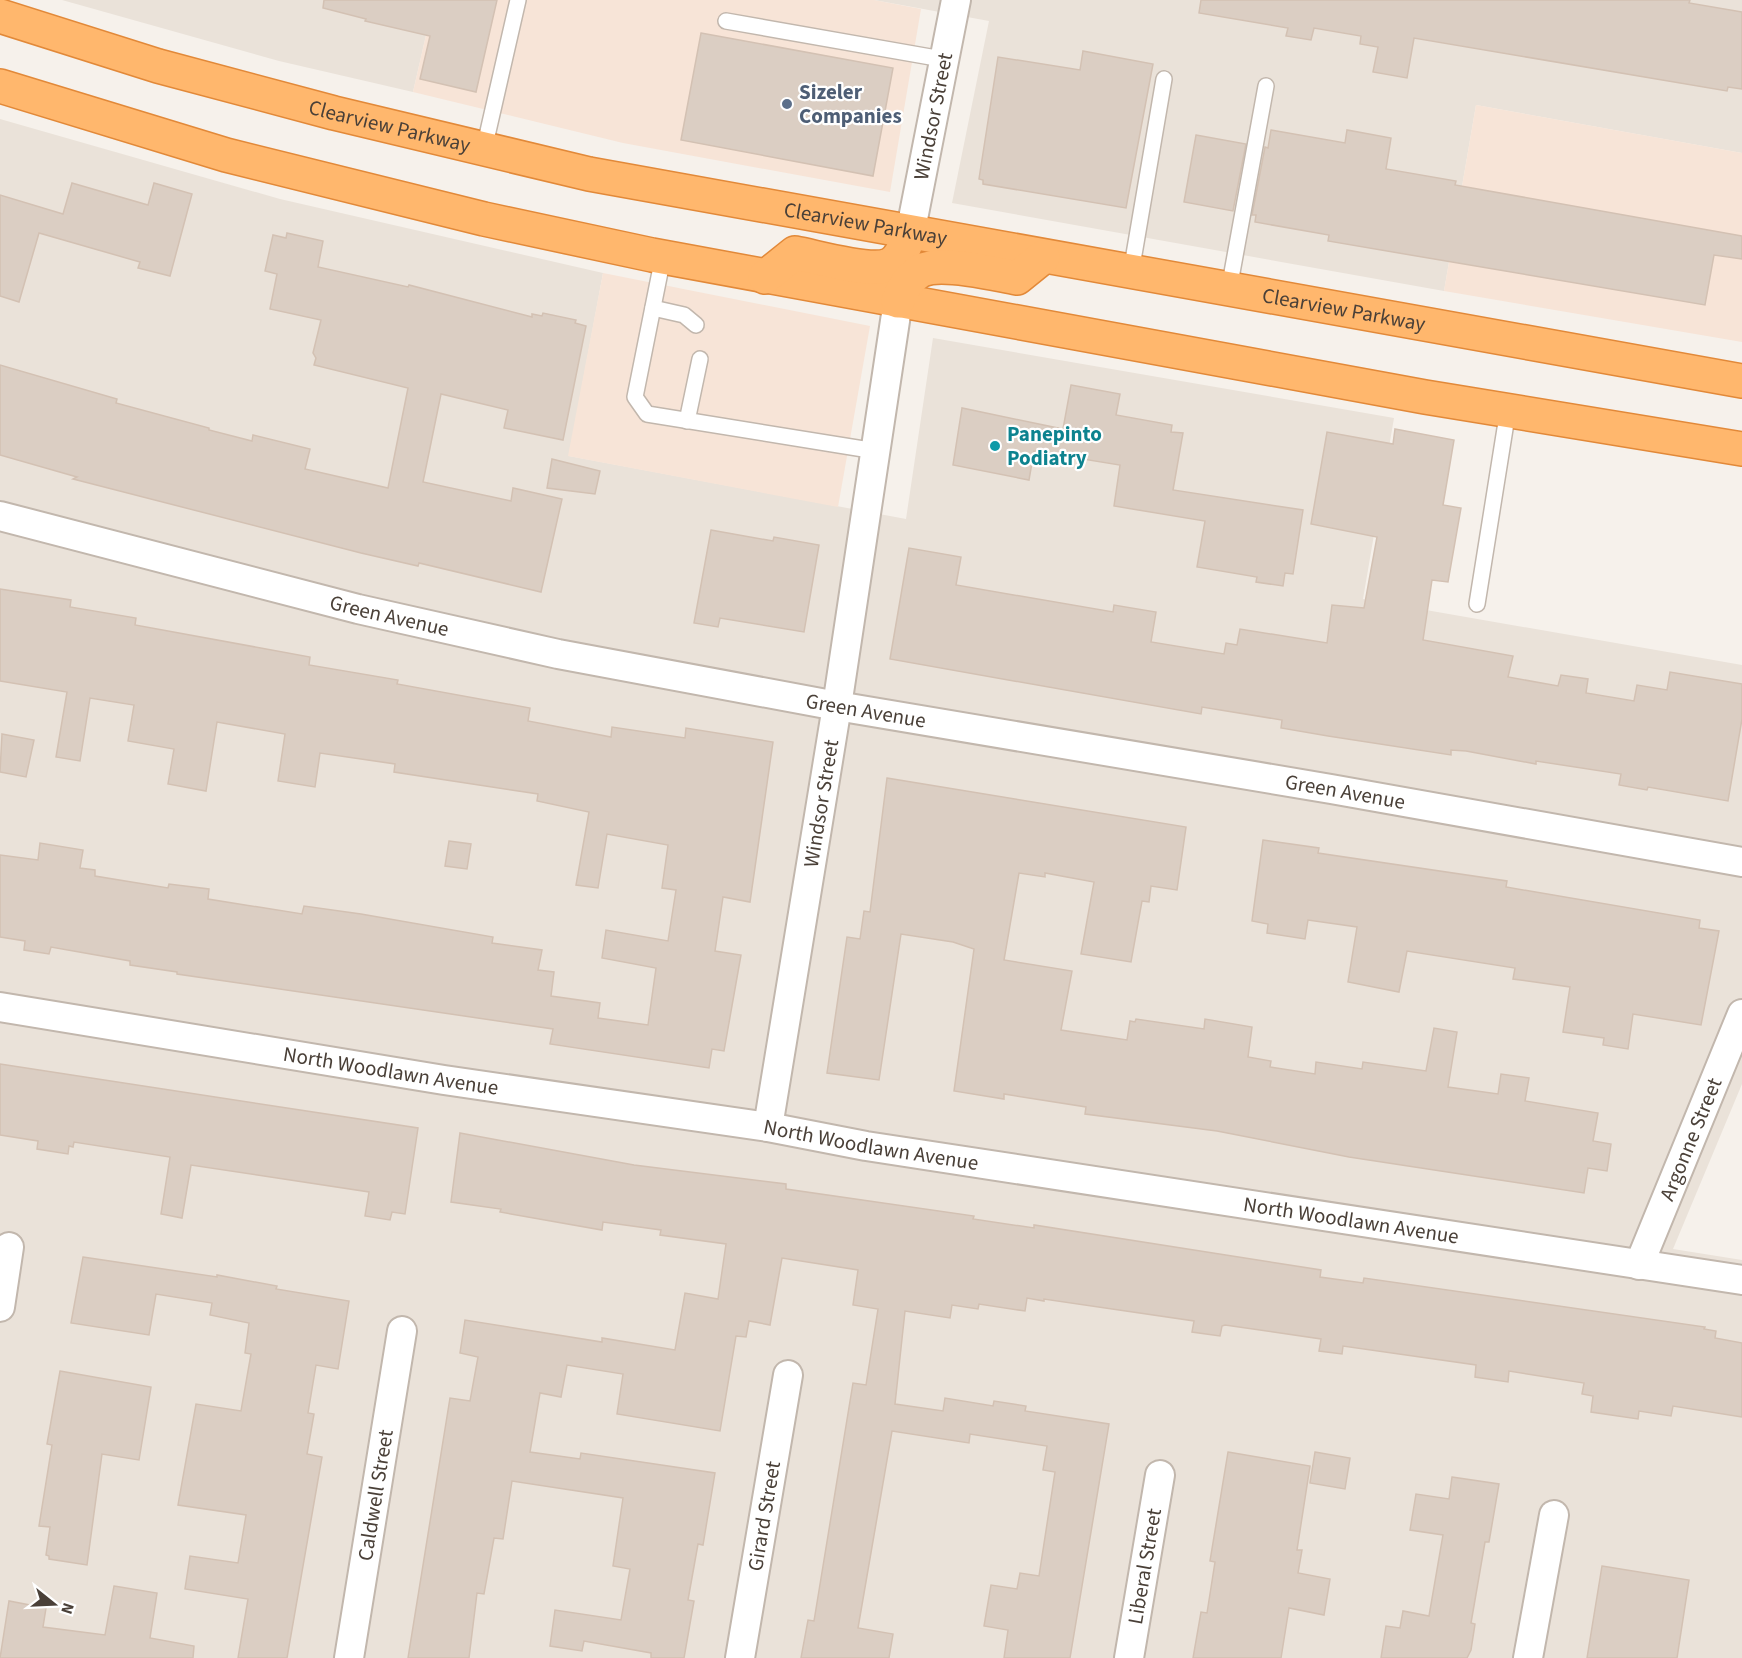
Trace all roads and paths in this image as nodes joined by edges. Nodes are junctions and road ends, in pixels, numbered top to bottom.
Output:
1 (518, 0) edge
2 (956, 0) edge
3 (0, 16) edge
4 (726, 21) dead end
5 (942, 59) junction
6 (1164, 79) dead end
7 (0, 86) edge
8 (1266, 86) dead end
9 (484, 149) junction
10 (910, 234) junction
11 (663, 257) junction
12 (1043, 257) junction
13 (1131, 272) junction
14 (765, 277) junction
15 (1229, 289) junction
16 (898, 301) junction
17 (652, 308) junction
18 (696, 325) dead end
19 (700, 359) dead end
20 (1742, 381) edge
21 (1508, 410) junction
22 (687, 421) junction
23 (1742, 449) edge
24 (876, 452) junction
25 (0, 516) edge
26 (1476, 604) dead end
27 (837, 706) junction
28 (1742, 862) edge
29 (0, 1007) edge
30 (1742, 1014) edge
31 (768, 1128) junction
32 (9, 1247) dead end
33 (1639, 1265) junction
34 (1742, 1280) edge
35 (0, 1307) edge
36 (402, 1331) dead end
37 (788, 1375) dead end
38 (1160, 1475) dead end
39 (1554, 1515) dead end
40 (349, 1658) edge
41 (740, 1658) edge
42 (1129, 1658) edge
43 (1528, 1658) edge

1 - 9 lane
2 - 5 street, Windsor Street
3 - 9 highway, Clearview Parkway
4 - 5 lane
5 - 10 street, Windsor Street
6 - 13 lane
7 - 11 highway
8 - 15 lane
9 - 10 highway, Clearview Parkway
10 - 12 highway, Clearview Parkway
10 - 14 highway
11 - 14 highway
11 - 17 lane
12 - 13 highway, Clearview Parkway
12 - 16 highway
13 - 15 highway, Clearview Parkway
14 - 16 highway
15 - 20 highway, Clearview Parkway
16 - 21 highway
16 - 24 street, Windsor Street
17 - 18 lane
17 - 22 lane
19 - 22 lane
21 - 23 highway
21 - 26 lane
22 - 24 lane
24 - 27 street, Windsor Street
25 - 27 street, Green Avenue
27 - 28 street, Green Avenue
27 - 31 street, Windsor Street
29 - 31 street, North Woodlawn Avenue
30 - 33 street, Argonne Street
31 - 33 street, North Woodlawn Avenue
32 - 35 street
33 - 34 street, North Woodlawn Avenue
36 - 40 street, Caldwell Street
37 - 41 street, Girard Street
38 - 42 street, Liberal Street
39 - 43 street

